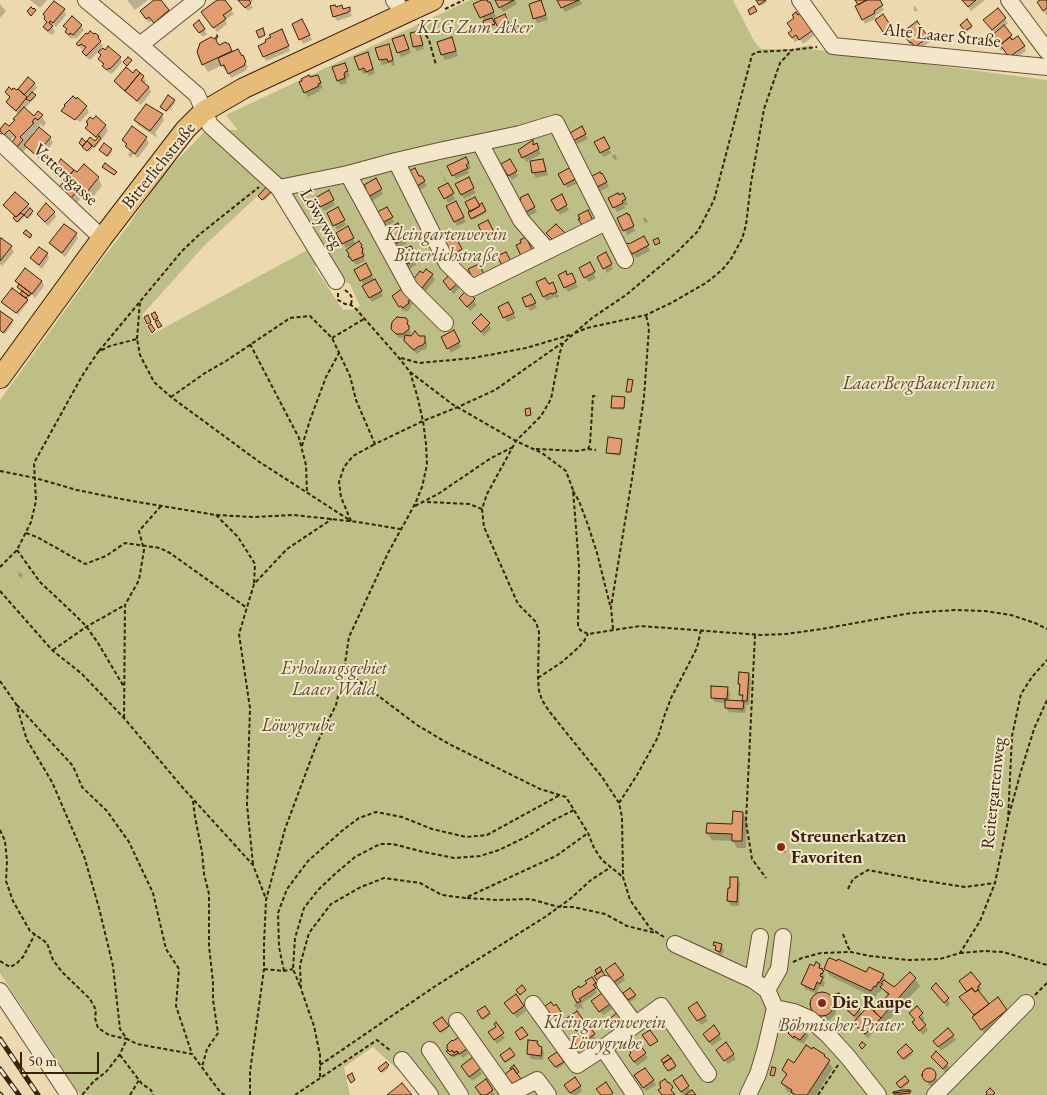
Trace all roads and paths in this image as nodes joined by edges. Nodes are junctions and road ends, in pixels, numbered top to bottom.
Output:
1 (86, 0) edge
2 (433, 0) edge
3 (800, 0) edge
4 (1009, 0) edge
5 (194, 1) edge
6 (405, 12) edge
7 (140, 45) junction
8 (828, 46) junction
9 (792, 50) junction
10 (1047, 51) edge
11 (436, 65) dead end
12 (1047, 67) edge
13 (203, 112) junction
14 (0, 142) edge
15 (480, 142) junction
16 (396, 161) junction
17 (348, 174) junction
18 (274, 184) junction
19 (606, 222) junction
20 (102, 238) junction
21 (547, 250) junction
22 (625, 260) dead end
23 (337, 284) junction
24 (140, 301) junction
25 (351, 305) junction
26 (646, 315) junction
27 (365, 319) junction
28 (445, 324) dead end
29 (571, 335) junction
30 (332, 338) junction
31 (137, 339) junction
32 (563, 343) junction
33 (250, 344) junction
34 (98, 352) junction
35 (339, 353) junction
36 (399, 358) junction
37 (3, 369) edge
38 (410, 372) junction
39 (598, 396) dead end
40 (171, 397) junction
41 (458, 407) junction
42 (423, 422) junction
43 (516, 441) junction
44 (375, 444) junction
45 (513, 447) junction
46 (302, 448) junction
47 (534, 449) junction
48 (588, 449) junction
49 (596, 450) dead end
50 (0, 471) edge
51 (35, 478) junction
52 (572, 490) junction
53 (307, 492) junction
54 (424, 502) junction
55 (161, 506) junction
56 (414, 507) junction
57 (482, 509) junction
58 (216, 515) junction
59 (332, 520) junction
60 (350, 521) junction
61 (400, 529) junction
62 (26, 533) junction
63 (143, 546) junction
64 (17, 550) junction
65 (0, 567) edge
66 (254, 584) junction
67 (0, 590) edge
68 (125, 605) junction
69 (611, 607) junction
70 (247, 608) junction
71 (86, 627) junction
72 (1047, 629) edge
73 (613, 630) junction
74 (701, 630) junction
75 (588, 634) junction
76 (755, 635) junction
77 (52, 650) junction
78 (1047, 660) edge
79 (344, 670) junction
80 (538, 678) junction
81 (0, 681) edge
82 (124, 687) junction
83 (1047, 700) edge
84 (16, 704) junction
85 (124, 718) junction
86 (560, 795) junction
87 (193, 799) junction
88 (619, 803) junction
89 (574, 810) junction
90 (1008, 820) junction
91 (0, 830) edge
92 (588, 833) junction
93 (253, 865) junction
94 (612, 867) junction
95 (623, 877) junction
96 (766, 878) dead end
97 (995, 883) junction
98 (848, 889) dead end
99 (465, 898) junction
100 (266, 900) junction
101 (559, 907) junction
102 (658, 933) junction
103 (36, 934) junction
104 (844, 934) dead end
105 (760, 937) dead end
106 (783, 937) dead end
107 (674, 944) joint
108 (851, 952) junction
109 (960, 953) junction
110 (0, 961) edge
111 (1047, 965) edge
112 (779, 968) junction
113 (264, 969) junction
114 (293, 969) junction
115 (284, 971) junction
116 (753, 980) junction
117 (1047, 983) edge
118 (605, 984) dead end
119 (301, 989) junction
120 (767, 990) junction
121 (0, 991) edge
122 (1026, 1003) joint
123 (533, 1004) dead end
124 (775, 1008) junction
125 (457, 1021) dead end
126 (634, 1024) junction
127 (127, 1039) junction
128 (603, 1048) junction
129 (430, 1050) dead end
130 (120, 1054) junction
131 (192, 1054) junction
132 (848, 1057) junction
133 (402, 1060) joint
134 (320, 1065) junction
135 (202, 1067) junction
136 (708, 1074) dead end
137 (320, 1077) junction
138 (139, 1080) junction
139 (69, 1095) edge
140 (82, 1095) edge
141 (130, 1095) edge
142 (153, 1095) edge
143 (224, 1095) edge
144 (250, 1095) edge
145 (295, 1095) edge
146 (430, 1095) edge
147 (460, 1095) edge
148 (509, 1095) edge
149 (548, 1095) edge
150 (635, 1095) edge
151 (748, 1095) edge
152 (818, 1095) edge
153 (878, 1095) edge
154 (935, 1095) edge

1 - 7 street, Löwyweg
2 - 6 main road, Bitterlichstraße
3 - 8 street
4 - 10 street
5 - 7 street
6 - 11 path
6 - 13 main road, Bitterlichstraße
7 - 13 street, Löwyweg
8 - 9 path
8 - 12 street, Alte Laaer Straße
9 - 26 path
9 - 29 path
13 - 18 street, Löwyweg
13 - 20 main road, Bitterlichstraße
14 - 20 street, Vettersgasse
15 - 16 street
15 - 19 street
15 - 21 street
16 - 17 street
16 - 21 street
17 - 18 street
17 - 28 street
18 - 23 street, Löwyweg
18 - 24 path
19 - 21 street
19 - 22 street
20 - 37 main road, Bitterlichstraße
23 - 25 path
23 - 25 path
24 - 31 path
24 - 34 path
25 - 27 path
26 - 29 path
26 - 69 path
27 - 30 path
27 - 36 path
29 - 32 path
29 - 36 path
30 - 33 path
30 - 35 path
31 - 34 path
31 - 40 path
32 - 41 path
32 - 43 path
33 - 40 path
33 - 46 path
34 - 51 path
35 - 44 path
35 - 46 path
36 - 38 path
38 - 41 path
38 - 42 path
39 - 48 path
40 - 53 path
41 - 42 path
41 - 43 path
42 - 44 path
42 - 56 path
43 - 45 path
43 - 47 path
44 - 60 path
45 - 54 path
45 - 57 path
46 - 53 path
47 - 48 path
47 - 52 path
48 - 49 path
50 - 51 path
51 - 55 path
51 - 62 path
52 - 69 path
52 - 75 path
53 - 60 path
54 - 56 path
54 - 57 path
55 - 58 path
55 - 63 path
56 - 61 path
57 - 80 path
58 - 59 path
58 - 66 path
59 - 60 path
59 - 66 path
60 - 61 path
61 - 79 path
62 - 63 path
62 - 64 path
63 - 68 path
63 - 70 path
64 - 65 path
64 - 71 path
66 - 70 path
67 - 77 path
68 - 71 path
68 - 82 path
69 - 73 path
70 - 93 path
71 - 77 path
71 - 82 path
72 - 76 path
73 - 74 path
73 - 75 path
74 - 76 path
74 - 88 path
75 - 80 path
76 - 96 path
77 - 85 path
78 - 90 path, Reitergartenweg
79 - 86 path
79 - 100 path
80 - 88 path
81 - 84 path
82 - 85 path
83 - 90 path
84 - 127 path
84 - 131 path
85 - 87 path
86 - 89 path
86 - 115 path
87 - 93 path
87 - 135 path
88 - 95 path
89 - 92 path
89 - 114 path
90 - 97 path, Reitergartenweg
91 - 103 path
92 - 94 path
92 - 99 path
93 - 100 path
94 - 95 path
94 - 101 path
95 - 102 path
97 - 98 path
97 - 109 path, Reitergartenweg
99 - 101 path
99 - 119 path
100 - 113 path
101 - 102 path
101 - 134 path
102 - 107 path
103 - 110 path
103 - 127 path
104 - 108 path
105 - 116 street
106 - 112 street
107 - 116 street
108 - 109 path
108 - 112 path
109 - 111 path
112 - 120 street
113 - 115 path
113 - 144 path
114 - 115 path
114 - 119 path
116 - 120 street
117 - 122 path
118 - 126 street
119 - 134 path
120 - 124 street
121 - 139 street
122 - 154 street
123 - 128 street
124 - 132 street
124 - 151 street
125 - 148 street
126 - 128 street
126 - 136 street
127 - 130 path
127 - 131 path
128 - 150 street
129 - 147 street
130 - 138 path
130 - 140 path
131 - 135 path
132 - 152 path
132 - 153 street
133 - 137 path
133 - 146 street
134 - 137 path
135 - 143 path
137 - 145 path
138 - 141 path
138 - 142 path
148 - 149 street

